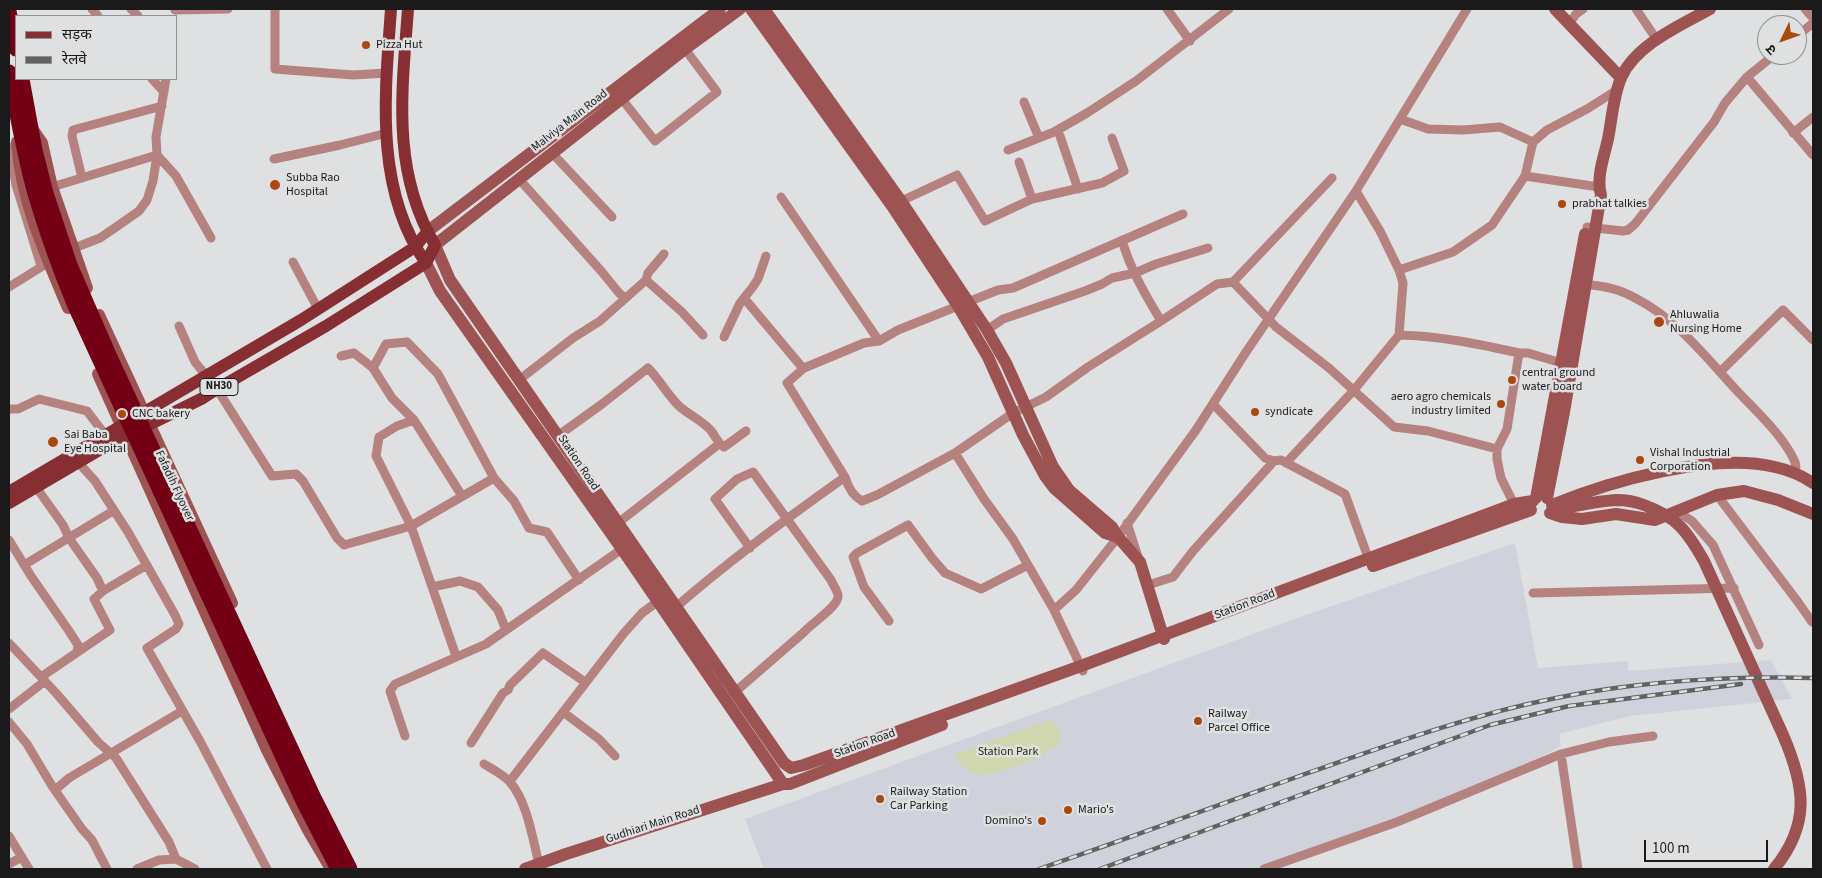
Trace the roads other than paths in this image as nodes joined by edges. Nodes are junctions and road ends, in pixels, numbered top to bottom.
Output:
1 (228, 9) edge
2 (275, 9) edge
3 (391, 9) edge
4 (408, 9) edge
5 (720, 9) edge
6 (740, 9) edge
7 (751, 9) edge
8 (764, 9) edge
9 (1166, 9) edge
10 (1229, 9) edge
11 (1466, 9) edge
12 (1555, 9) edge
13 (1583, 9) edge
14 (1636, 9) edge
15 (1710, 9) edge
16 (1805, 9) edge
17 (9, 11) edge
18 (175, 12) edge
19 (1813, 18) edge
20 (1568, 24) junction
21 (1656, 40) junction
22 (1190, 41) junction
23 (15, 44) edge
24 (682, 45) junction
25 (1762, 65) edge
26 (9, 72) edge
27 (386, 73) junction
28 (1747, 77) junction
29 (153, 80) edge
30 (166, 80) edge
31 (1619, 84) junction
32 (18, 88) edge
33 (164, 92) junction
34 (621, 98) junction
35 (1024, 102) dead end
36 (162, 106) junction
37 (592, 114) junction
38 (1813, 117) edge
39 (1400, 119) junction
40 (31, 128) junction
41 (387, 133) junction
42 (1793, 133) junction
43 (1060, 136) dead end
44 (1039, 138) junction
45 (1112, 138) dead end
46 (1533, 142) junction
47 (9, 147) edge
48 (1008, 150) dead end
49 (30, 151) junction
50 (552, 153) junction
51 (158, 155) junction
52 (1813, 155) edge
53 (274, 159) dead end
54 (534, 159) junction
55 (1019, 162) dead end
56 (1525, 176) junction
57 (82, 178) junction
58 (1332, 178) dead end
59 (519, 179) junction
60 (12, 186) edge
61 (52, 187) junction
62 (1599, 187) junction
63 (1078, 189) junction
64 (1356, 191) junction
65 (781, 197) dead end
66 (1032, 199) junction
67 (896, 203) junction
68 (1182, 214) dead end
69 (612, 216) dead end
70 (1591, 227) junction
71 (428, 231) junction
72 (211, 238) dead end
73 (1122, 240) junction
74 (435, 245) junction
75 (415, 247) junction
76 (73, 248) junction
77 (1208, 248) dead end
78 (664, 254) dead end
79 (766, 256) dead end
80 (293, 262) dead end
81 (426, 263) junction
82 (45, 264) junction
83 (1399, 270) junction
84 (1135, 273) junction
85 (646, 280) junction
86 (1233, 282) junction
87 (1581, 284) junction
88 (9, 287) edge
89 (625, 298) junction
90 (744, 298) junction
91 (964, 304) junction
92 (318, 309) junction
93 (1268, 319) junction
94 (1161, 321) junction
95 (179, 326) dead end
96 (987, 330) junction
97 (703, 334) dead end
98 (1399, 335) junction
99 (724, 337) dead end
100 (1813, 340) edge
101 (879, 341) junction
102 (1520, 353) junction
103 (341, 356) dead end
104 (1567, 364) junction
105 (373, 368) junction
106 (804, 368) junction
107 (1720, 372) junction
108 (207, 376) junction
109 (519, 380) junction
110 (217, 389) junction
111 (1354, 390) junction
112 (1213, 404) junction
113 (1026, 408) junction
114 (9, 409) edge
115 (1014, 413) junction
116 (148, 418) junction
117 (414, 420) junction
118 (124, 431) junction
119 (746, 431) dead end
120 (559, 435) junction
121 (106, 436) junction
122 (719, 444) junction
123 (1497, 449) junction
124 (955, 453) junction
125 (1274, 461) junction
126 (78, 462) junction
127 (1286, 463) junction
128 (1795, 473) junction
129 (846, 477) junction
130 (494, 478) junction
131 (1813, 483) edge
132 (36, 487) junction
133 (9, 492) edge
134 (1717, 495) junction
135 (462, 496) junction
136 (9, 503) edge
137 (1537, 506) junction
138 (113, 511) junction
139 (1678, 512) junction
140 (1813, 514) edge
141 (787, 519) junction
142 (618, 523) junction
143 (1127, 524) junction
144 (411, 526) junction
145 (1118, 537) junction
146 (68, 538) junction
147 (9, 540) edge
148 (750, 548) junction
149 (622, 549) junction
150 (1140, 562) junction
151 (1370, 563) junction
152 (24, 565) junction
153 (147, 565) junction
154 (1028, 565) junction
155 (579, 580) junction
156 (1148, 585) junction
157 (432, 587) junction
158 (1734, 588) junction
159 (103, 591) junction
160 (1533, 593) dead end
161 (657, 602) junction
162 (676, 607) junction
163 (1054, 610) junction
164 (888, 621) dead end
165 (1812, 622) dead end
166 (506, 630) junction
167 (1163, 638) junction
168 (9, 643) edge
169 (1759, 645) dead end
170 (77, 652) junction
171 (456, 656) junction
172 (1082, 669) junction
173 (43, 679) junction
174 (585, 682) junction
175 (735, 692) junction
176 (9, 709) edge
177 (182, 711) junction
178 (564, 712) junction
179 (9, 722) edge
180 (406, 736) dead end
181 (1653, 736) dead end
182 (471, 744) dead end
183 (111, 753) junction
184 (1561, 754) junction
185 (615, 756) dead end
186 (484, 764) dead end
187 (510, 781) junction
188 (782, 784) junction
189 (55, 790) junction
190 (9, 836) edge
191 (22, 857) junction
192 (176, 859) junction
193 (9, 864) edge
194 (539, 864) junction
195 (29, 869) edge
196 (108, 869) edge
197 (137, 869) edge
198 (195, 869) edge
199 (266, 869) edge
200 (331, 869) edge
201 (338, 869) edge
202 (350, 869) edge
203 (357, 869) edge
204 (525, 869) edge
205 (1264, 869) edge
206 (1578, 869) edge
207 (1774, 869) edge

1 - 18 street
2 - 27 street
3 - 27 main road
4 - 71 main road
5 - 24 street
6 - 24 street, Malviya Main Road
7 - 67 street
8 - 67 street
9 - 22 street
10 - 22 street
11 - 39 street
12 - 20 street
13 - 20 street
14 - 21 street
15 - 21 street
16 - 19 street
17 - 23 highway
20 - 31 street
21 - 31 street
22 - 44 street
24 - 34 street, Malviya Main Road
24 - 34 street
24 - 37 street
25 - 28 street
26 - 32 highway
27 - 41 main road
28 - 42 street
28 - 70 street
29 - 33 street
30 - 33 street
31 - 46 street
31 - 62 street
32 - 40 highway, Fafadih Flyover
32 - 49 highway, Fafadih Flyover
32 - 82 street
33 - 36 street
34 - 37 street, Malviya Main Road
35 - 44 street
36 - 51 street
36 - 57 street
37 - 50 street, Malviya Main Road
37 - 54 street
38 - 42 street
39 - 46 street
39 - 64 street
40 - 49 highway, Fafadih Flyover
40 - 61 street
41 - 53 street
41 - 75 main road
42 - 52 street
43 - 63 street
44 - 48 street
45 - 63 street
46 - 56 street
47 - 60 street
49 - 201 highway, Fafadih Flyover
49 - 202 highway, Fafadih Flyover
50 - 54 street, Malviya Main Road
50 - 69 street
51 - 57 street
51 - 72 street
51 - 76 street
54 - 59 street, Malviya Main Road
54 - 71 street
55 - 66 street
56 - 62 street
56 - 83 street
57 - 61 street
58 - 86 street
59 - 74 street, Malviya Main Road
59 - 89 street
60 - 82 street
61 - 76 street
62 - 70 street
63 - 66 street
64 - 83 street
64 - 93 street
65 - 101 street
66 - 67 street
67 - 91 street
68 - 73 street
70 - 87 street
71 - 74 main road
71 - 75 main road
73 - 84 street
73 - 91 street
74 - 81 main road, Malviya Main Road
74 - 109 street, Station Road
75 - 81 main road
75 - 92 main road, NH30
76 - 82 street
76 - 116 street
77 - 84 street
78 - 85 street
79 - 90 street
80 - 92 street
81 - 110 main road, NH30
81 - 149 street, Station Road
82 - 88 street
82 - 118 street
83 - 98 street
84 - 94 street
84 - 96 street
85 - 89 street
85 - 97 street
86 - 93 street
86 - 94 street
87 - 104 street
87 - 107 street
89 - 109 street
90 - 99 street
90 - 106 street
91 - 96 street
91 - 101 street
91 - 115 street
92 - 108 main road, NH30
93 - 111 street
93 - 112 street
94 - 113 street
95 - 108 street
96 - 113 street
98 - 102 street
98 - 111 street
100 - 107 street
101 - 106 street
102 - 104 street
102 - 123 street
103 - 105 street
104 - 137 street
105 - 117 street
105 - 130 street
106 - 129 street
107 - 128 street
108 - 110 street
108 - 116 main road, NH30
109 - 120 street, Station Road
110 - 116 main road, NH30
110 - 144 street
111 - 123 street
111 - 127 street
112 - 125 street
112 - 143 street
113 - 115 street
113 - 145 street
114 - 121 street
115 - 124 street
115 - 145 street
116 - 118 main road, NH30
116 - 203 street
117 - 135 street
117 - 144 street
118 - 121 main road, NH30
118 - 126 main road, NH30
118 - 200 street
119 - 122 street
120 - 122 street
120 - 142 street, Station Road
121 - 133 main road, NH30
122 - 142 street
123 - 137 street
124 - 129 street
124 - 154 street
125 - 127 street
125 - 156 street
126 - 132 main road, NH30
126 - 138 street
127 - 151 street
128 - 131 street
128 - 137 street
129 - 141 street
130 - 135 street
130 - 155 street
132 - 136 main road, NH30
132 - 146 street
134 - 139 street
134 - 140 street
134 - 165 street
135 - 144 street
137 - 139 street
137 - 151 street
137 - 207 street
138 - 146 street
138 - 153 street
139 - 158 street
141 - 148 street
141 - 148 street
141 - 175 street
142 - 162 street, Station Road
143 - 145 street
143 - 150 street
144 - 157 street
145 - 150 street
145 - 163 street
146 - 152 street
146 - 159 street
147 - 152 street
148 - 162 street
149 - 155 street
149 - 161 street, Station Road
150 - 156 street
151 - 167 street
152 - 170 street
153 - 159 street
153 - 177 street
154 - 163 street
154 - 164 street
155 - 166 street
156 - 167 street
157 - 166 street
157 - 171 street
158 - 160 street
158 - 169 street
159 - 170 street
161 - 174 street
161 - 188 street, Station Road
162 - 175 street, Station Road
163 - 172 street
166 - 171 street
167 - 172 street
168 - 173 street
170 - 173 street
171 - 180 street
172 - 175 street, Station Road
172 - 188 street, Gudhiari Main Road
173 - 176 street
173 - 183 street
174 - 178 street
174 - 182 street
177 - 183 street
177 - 199 street
178 - 185 street
178 - 187 street
179 - 189 street
181 - 184 street
183 - 189 street
183 - 192 street
184 - 205 street
184 - 206 street
186 - 187 street
187 - 194 street
188 - 194 street, Gudhiari Main Road
189 - 196 street
190 - 191 street
191 - 193 street
191 - 195 street
192 - 197 street
192 - 198 street
194 - 204 street, Gudhiari Main Road

